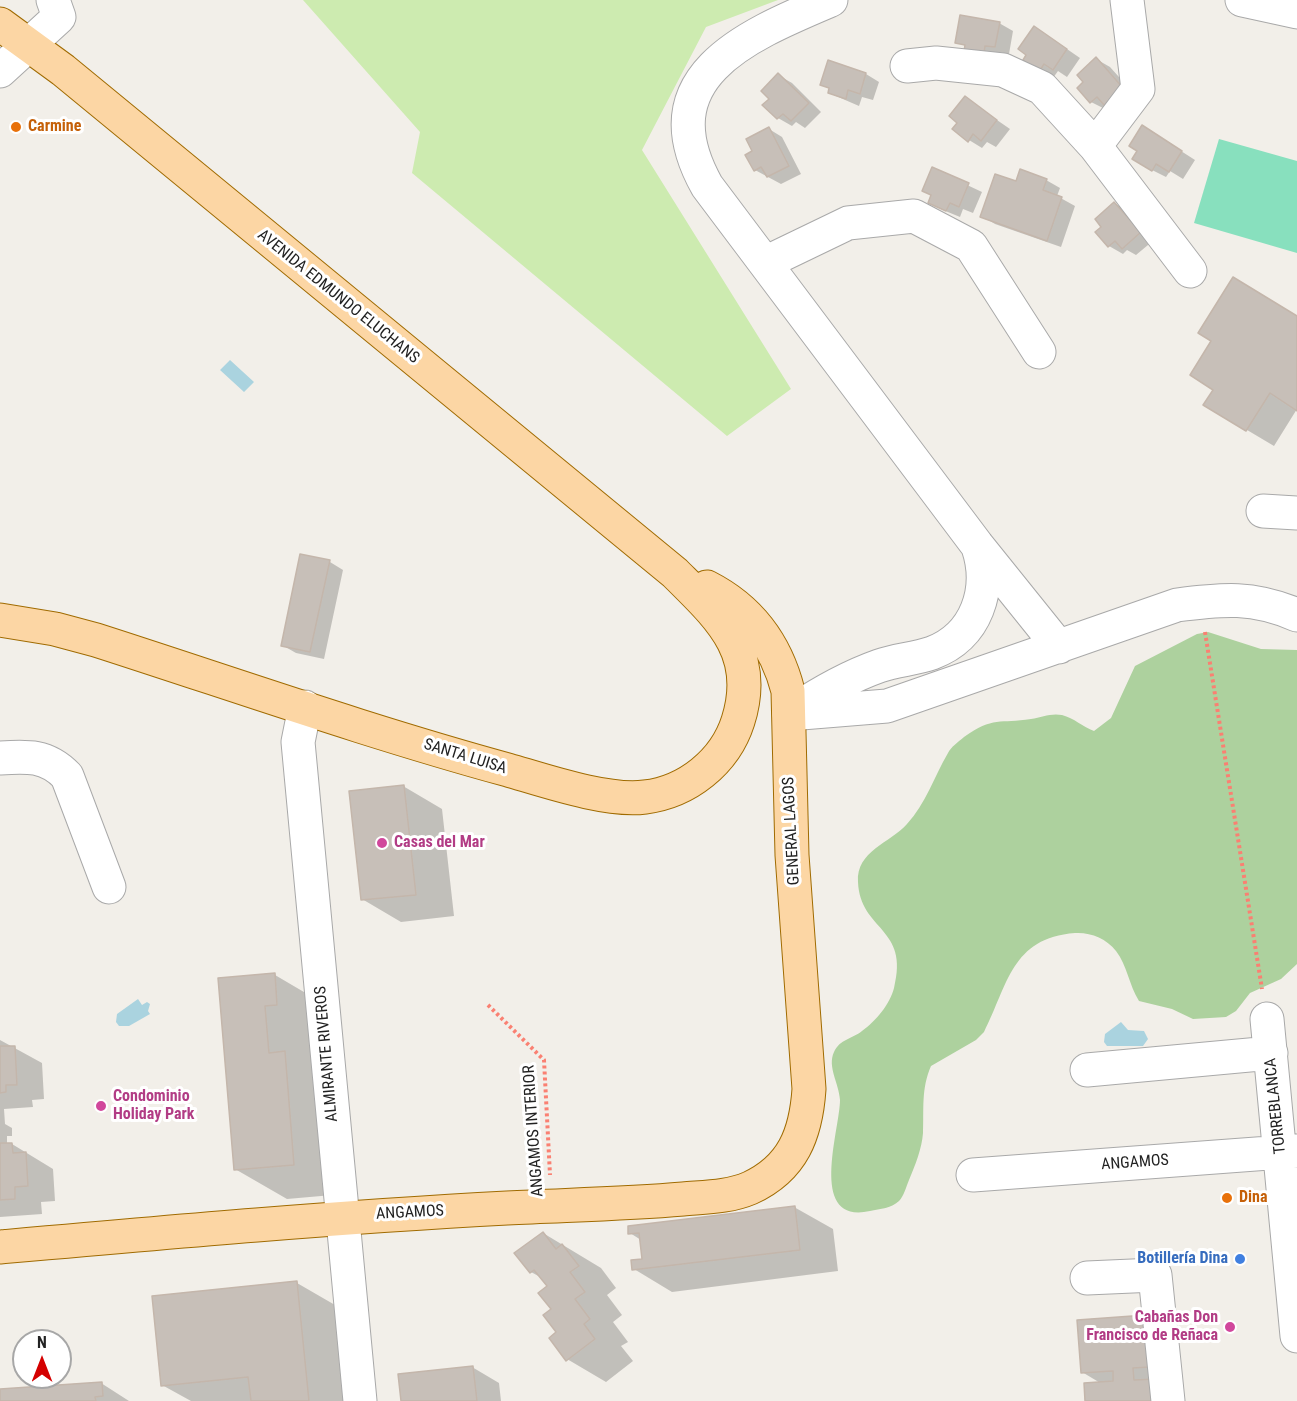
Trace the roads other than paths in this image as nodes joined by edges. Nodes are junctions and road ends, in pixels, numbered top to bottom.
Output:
1 (53, 0) edge
2 (831, 0) edge
3 (1127, 0) edge
4 (1242, 0) edge
5 (1297, 12) edge
6 (0, 24) edge
7 (30, 46) junction
8 (907, 66) dead end
9 (0, 71) edge
10 (1095, 146) junction
11 (765, 264) junction
12 (1190, 271) dead end
13 (1039, 352) dead end
14 (1263, 511) dead end
15 (1297, 513) edge
16 (977, 545) junction
17 (675, 573) junction
18 (1297, 615) edge
19 (0, 620) edge
20 (1059, 647) junction
21 (305, 707) junction
22 (789, 714) junction
23 (732, 737) junction
24 (0, 758) edge
25 (109, 887) dead end
26 (1267, 1019) road end
27 (1271, 1053) junction
28 (1087, 1070) dead end
29 (800, 1141) joint
30 (1289, 1152) edge
31 (974, 1175) dead end
32 (342, 1217) junction
33 (0, 1246) edge
34 (1087, 1278) dead end
35 (1297, 1336) edge
36 (360, 1401) edge
37 (1168, 1401) edge

1 - 7 street
2 - 11 street
3 - 10 street
4 - 5 street
6 - 7 main road, AVENIDA EDMUNDO ELUCHANS
7 - 9 street
7 - 17 main road, AVENIDA EDMUNDO ELUCHANS
8 - 10 street
10 - 12 street
11 - 13 street
11 - 16 street
14 - 15 street
16 - 20 street
16 - 22 street
17 - 22 main road, GENERAL LAGOS
17 - 23 main road, SANTA LUISA
18 - 20 street
19 - 21 main road, SANTA LUISA
20 - 22 street
21 - 23 main road, SANTA LUISA
21 - 32 street, ALMIRANTE RIVEROS
22 - 23 main road
22 - 29 main road, GENERAL LAGOS
24 - 25 street
26 - 27 street, TORREBLANCA
27 - 28 street
27 - 30 street, TORREBLANCA
29 - 32 main road, ANGAMOS
30 - 31 street, ANGAMOS
30 - 35 street, TORREBLANCA
32 - 33 main road, ANGAMOS
32 - 36 street, ALMIRANTE RIVEROS
34 - 37 street

